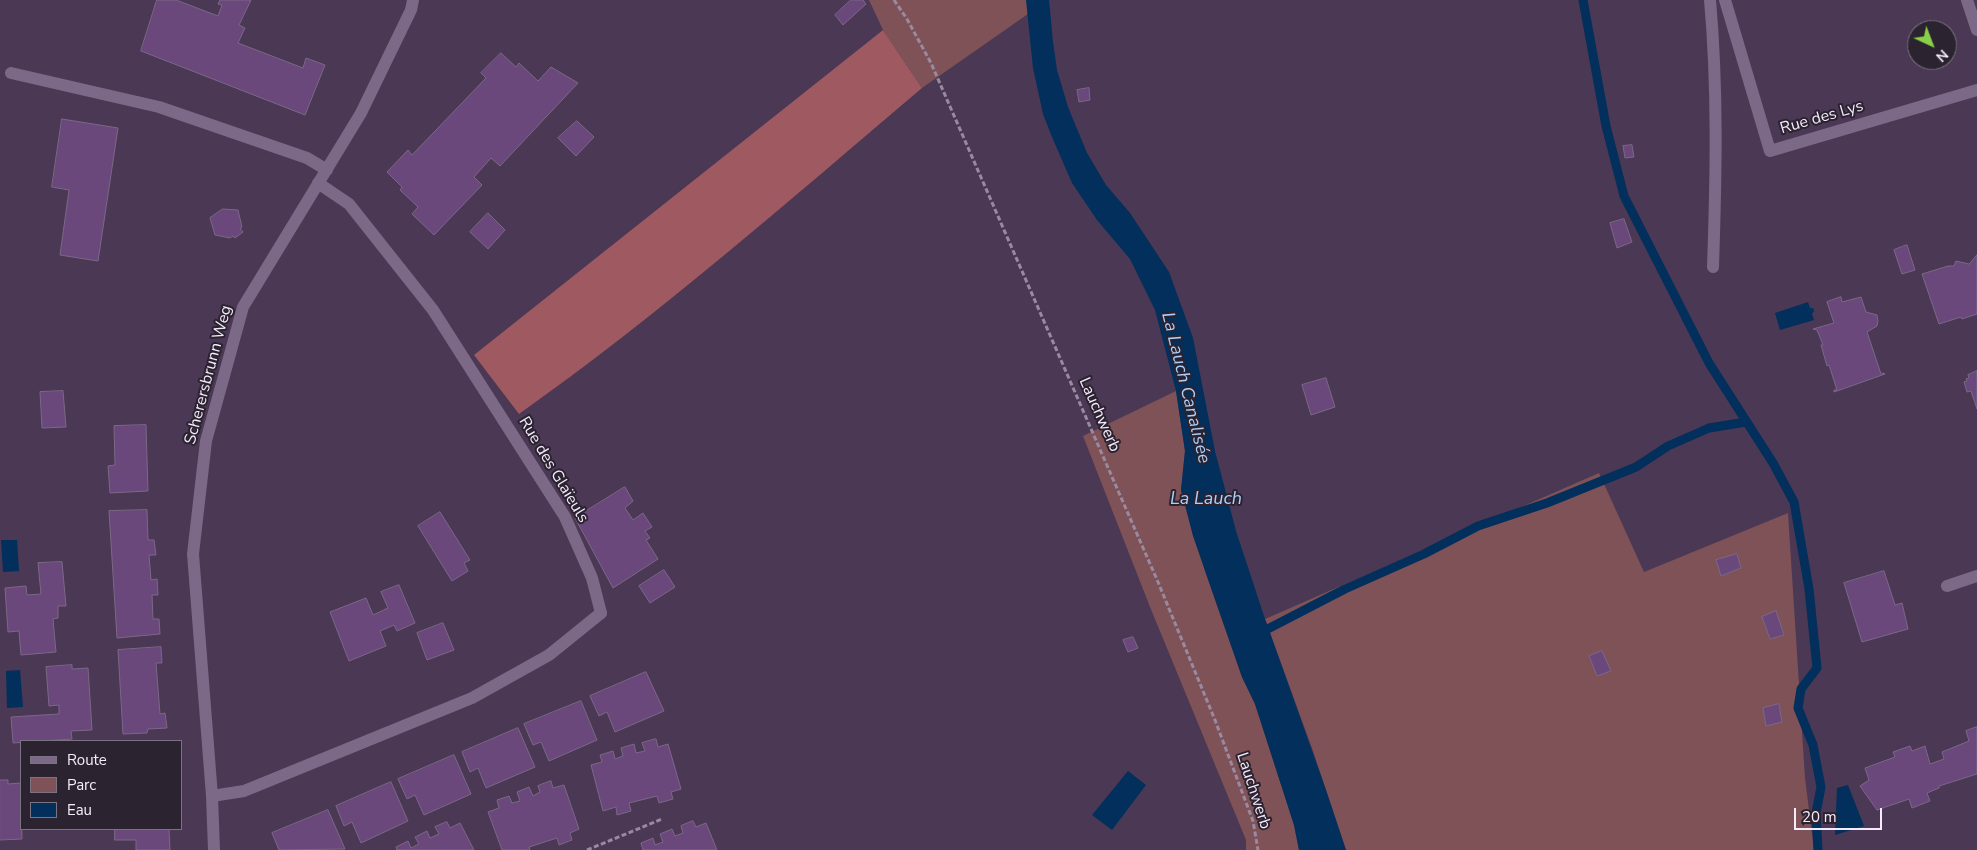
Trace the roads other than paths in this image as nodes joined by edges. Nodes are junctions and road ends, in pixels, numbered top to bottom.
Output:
1 (413, 0) edge
2 (1710, 0) edge
3 (1725, 0) edge
4 (1967, 0) edge
5 (1977, 30) edge
6 (11, 73) dead end
7 (1977, 90) edge
8 (327, 170) junction
9 (318, 183) junction
10 (1713, 267) dead end
11 (1977, 576) edge
12 (1947, 586) dead end
13 (212, 796) junction
14 (214, 850) edge

1 - 8 street, Scherersbrunn Weg
2 - 10 street
3 - 7 street, Rue des Lys
4 - 5 street
6 - 8 street
8 - 9 street, Scherersbrunn Weg
9 - 13 street, Scherersbrunn Weg
9 - 13 street, Rue des Glaïeuls
11 - 12 street
13 - 14 street, Scherersbrunn Weg

